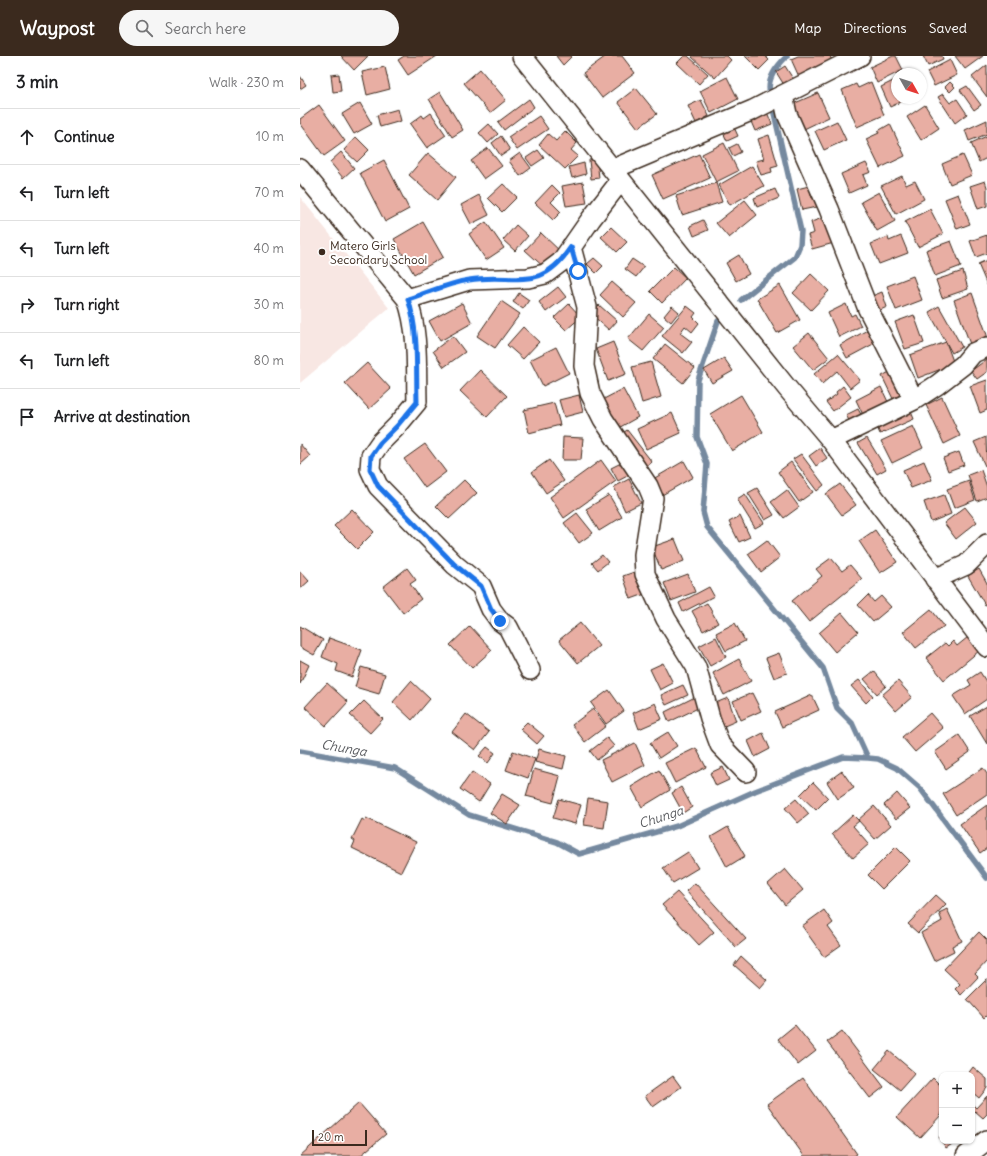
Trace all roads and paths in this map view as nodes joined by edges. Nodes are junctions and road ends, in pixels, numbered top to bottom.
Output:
1 (522, 56) edge
2 (860, 56) edge
3 (783, 96) junction
4 (300, 169) edge
5 (617, 174) junction
6 (571, 247) junction
7 (408, 299) junction
8 (987, 347) edge
9 (914, 400) junction
10 (831, 440) junction
11 (987, 544) edge
12 (935, 580) junction
13 (987, 647) edge
14 (530, 670) dead end
15 (746, 772) dead end
16 (987, 1140) edge
17 (966, 1156) edge

1 - 5 street
2 - 3 street
3 - 5 street
3 - 9 street
4 - 7 street
5 - 6 street
5 - 10 street
6 - 7 street
6 - 15 street
7 - 14 street
8 - 9 street
9 - 10 street
10 - 12 street
11 - 12 street
12 - 13 street
16 - 17 street

